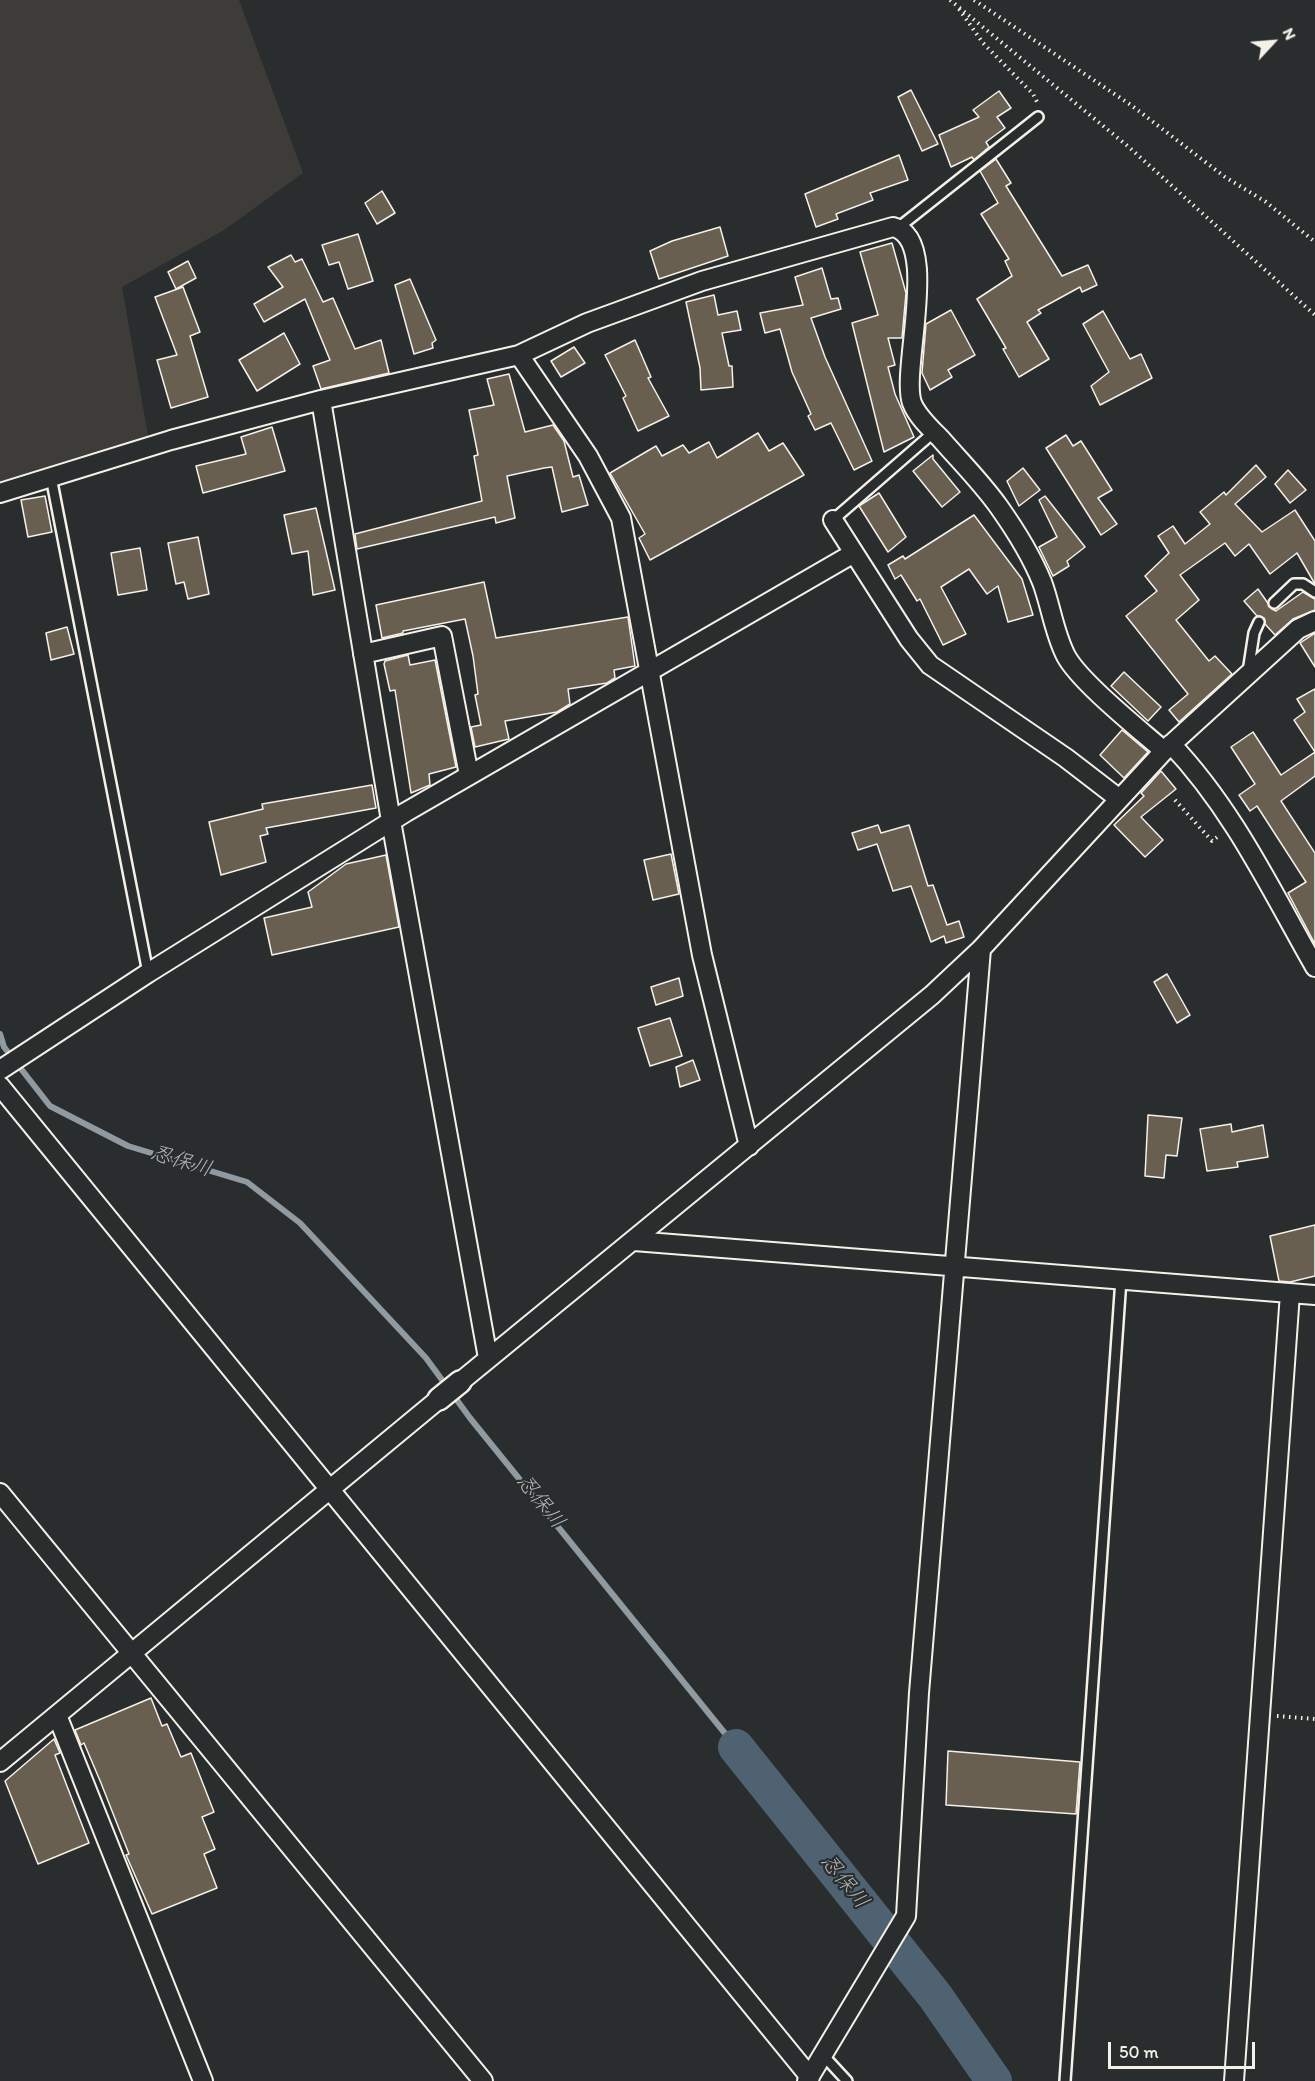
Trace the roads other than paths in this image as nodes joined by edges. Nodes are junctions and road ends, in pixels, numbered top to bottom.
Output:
1 (1038, 117) road end
2 (898, 228) junction
3 (519, 355) junction
4 (321, 400) junction
5 (934, 432) junction
6 (51, 477) junction
7 (0, 493) edge
8 (833, 520) joint
9 (854, 553) junction
10 (1315, 592) edge
11 (1274, 603) dead end
12 (1315, 621) edge
13 (1258, 622) dead end
14 (363, 654) junction
15 (650, 669) junction
16 (1248, 675) junction
17 (1167, 747) junction
18 (469, 775) junction
19 (1118, 798) junction
20 (391, 821) junction
21 (981, 949) junction
22 (1315, 968) edge
23 (148, 973) junction
24 (2, 1069) edge
25 (0, 1086) edge
26 (748, 1146) junction
27 (634, 1240) junction
28 (954, 1266) junction
29 (1120, 1280) junction
30 (1290, 1293) junction
31 (1315, 1295) edge
32 (488, 1359) junction
33 (460, 1382) joint
34 (439, 1399) joint
35 (329, 1490) junction
36 (0, 1493) edge
37 (131, 1653) junction
38 (57, 1715) junction
39 (0, 1762) edge
40 (823, 2055) junction
41 (809, 2079) edge
42 (203, 2081) edge
43 (483, 2081) edge
44 (847, 2081) edge
45 (1065, 2081) edge
46 (1234, 2081) edge

1 - 2 lane
2 - 3 street
2 - 5 street
3 - 4 street
3 - 15 street
4 - 6 street
4 - 14 street
5 - 8 lane
5 - 17 street
6 - 7 street
6 - 23 lane
8 - 9 street
9 - 15 street
9 - 19 street
10 - 11 lane
12 - 16 street
13 - 16 lane
14 - 18 street
14 - 20 street
15 - 18 street
15 - 26 street
16 - 17 street
17 - 19 street
17 - 22 street
18 - 20 street
19 - 21 street
20 - 23 street
20 - 32 street
21 - 26 street
21 - 28 street
23 - 24 street
25 - 35 street
26 - 27 street
27 - 28 street
27 - 32 street
28 - 29 street
28 - 40 street
29 - 30 street
29 - 45 lane
30 - 31 street
30 - 46 street
32 - 33 street
33 - 34 street
34 - 35 street
35 - 37 street
35 - 41 street
36 - 37 street
37 - 38 street
37 - 43 street
38 - 39 street
38 - 42 street
40 - 41 street
40 - 44 lane

